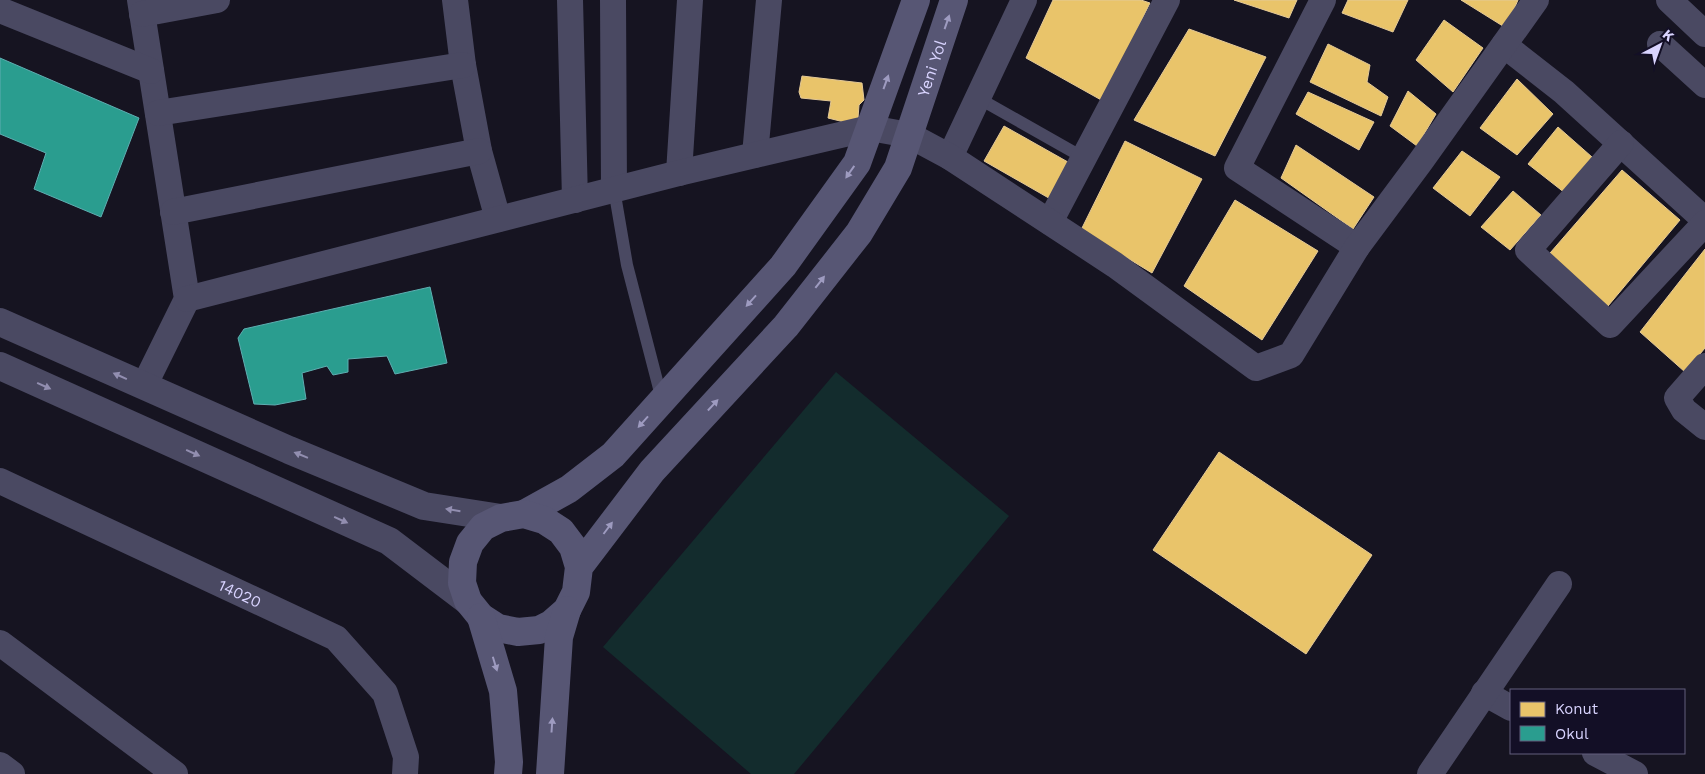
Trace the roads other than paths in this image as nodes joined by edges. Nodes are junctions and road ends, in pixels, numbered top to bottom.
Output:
1 (217, 0) edge
2 (455, 0) edge
3 (570, 0) edge
4 (613, 0) edge
5 (690, 0) edge
6 (769, 0) edge
7 (916, 0) edge
8 (954, 0) edge
9 (1024, 0) edge
10 (1167, 0) edge
11 (1323, 0) edge
12 (1536, 0) edge
13 (1669, 0) edge
14 (141, 7) edge
15 (4, 8) edge
16 (1705, 34) edge
17 (1660, 44) dead end
18 (1504, 45) junction
19 (1705, 51) edge
20 (463, 65) junction
21 (151, 71) junction
22 (1698, 79) edge
23 (978, 98) junction
24 (158, 113) junction
25 (870, 128) junction
26 (909, 135) junction
27 (1621, 144) junction
28 (479, 151) junction
29 (755, 155) junction
30 (950, 157) junction
31 (1084, 158) junction
32 (679, 173) junction
33 (614, 189) junction
34 (575, 200) junction
35 (173, 212) junction
36 (498, 219) junction
37 (1705, 221) edge
38 (1050, 222) junction
39 (1357, 246) junction
40 (187, 300) junction
41 (0, 322) edge
42 (0, 366) edge
43 (1705, 366) edge
44 (144, 386) junction
45 (662, 400) junction
46 (1705, 427) edge
47 (0, 481) edge
48 (513, 516) junction
49 (579, 567) junction
50 (1559, 584) dead end
51 (475, 609) junction
52 (567, 610) junction
53 (0, 643) edge
54 (1484, 693) junction
55 (1510, 707) edge
56 (1597, 754) edge
57 (0, 765) edge
58 (12, 774) edge
59 (174, 774) edge
60 (405, 774) edge
61 (508, 774) edge
62 (550, 774) edge
63 (1430, 774) edge
64 (1635, 774) edge

1 - 14 street
2 - 20 street
3 - 34 street
4 - 33 street
5 - 32 street
6 - 29 street
25 -> 7 main road
26 -> 8 main road, Yeni Yol
9 - 23 street
10 - 31 street
11 - 39 street
12 - 18 street
13 - 16 street
14 - 21 street
15 - 21 street
17 - 22 street
18 - 27 street
18 - 39 street
19 - 22 street
20 - 24 street
20 - 28 street
21 - 24 street
23 - 30 street
23 - 31 lane
24 - 35 street
25 - 26 street
25 - 29 street
25 -> 45 main road
26 - 30 street
49 -> 26 main road, Yeni Yol
27 - 37 street
27 - 37 street
28 - 35 street
28 - 36 street
29 - 32 street
30 - 38 street
31 - 38 street
32 - 33 street
33 - 34 street
33 - 45 lane
34 - 36 street
35 - 40 street
36 - 40 street
38 - 39 street
40 - 44 street
44 -> 41 street
42 -> 51 street
43 - 46 street
48 -> 44 street
45 -> 48 main road
47 - 60 street, 14020
48 - 49 main road
48 - 51 main road
49 - 52 main road
50 - 54 street
51 - 52 main road
51 -> 61 main road
62 -> 52 main road
53 - 59 street
54 - 55 street
54 - 63 street
56 - 64 street
57 - 58 street

